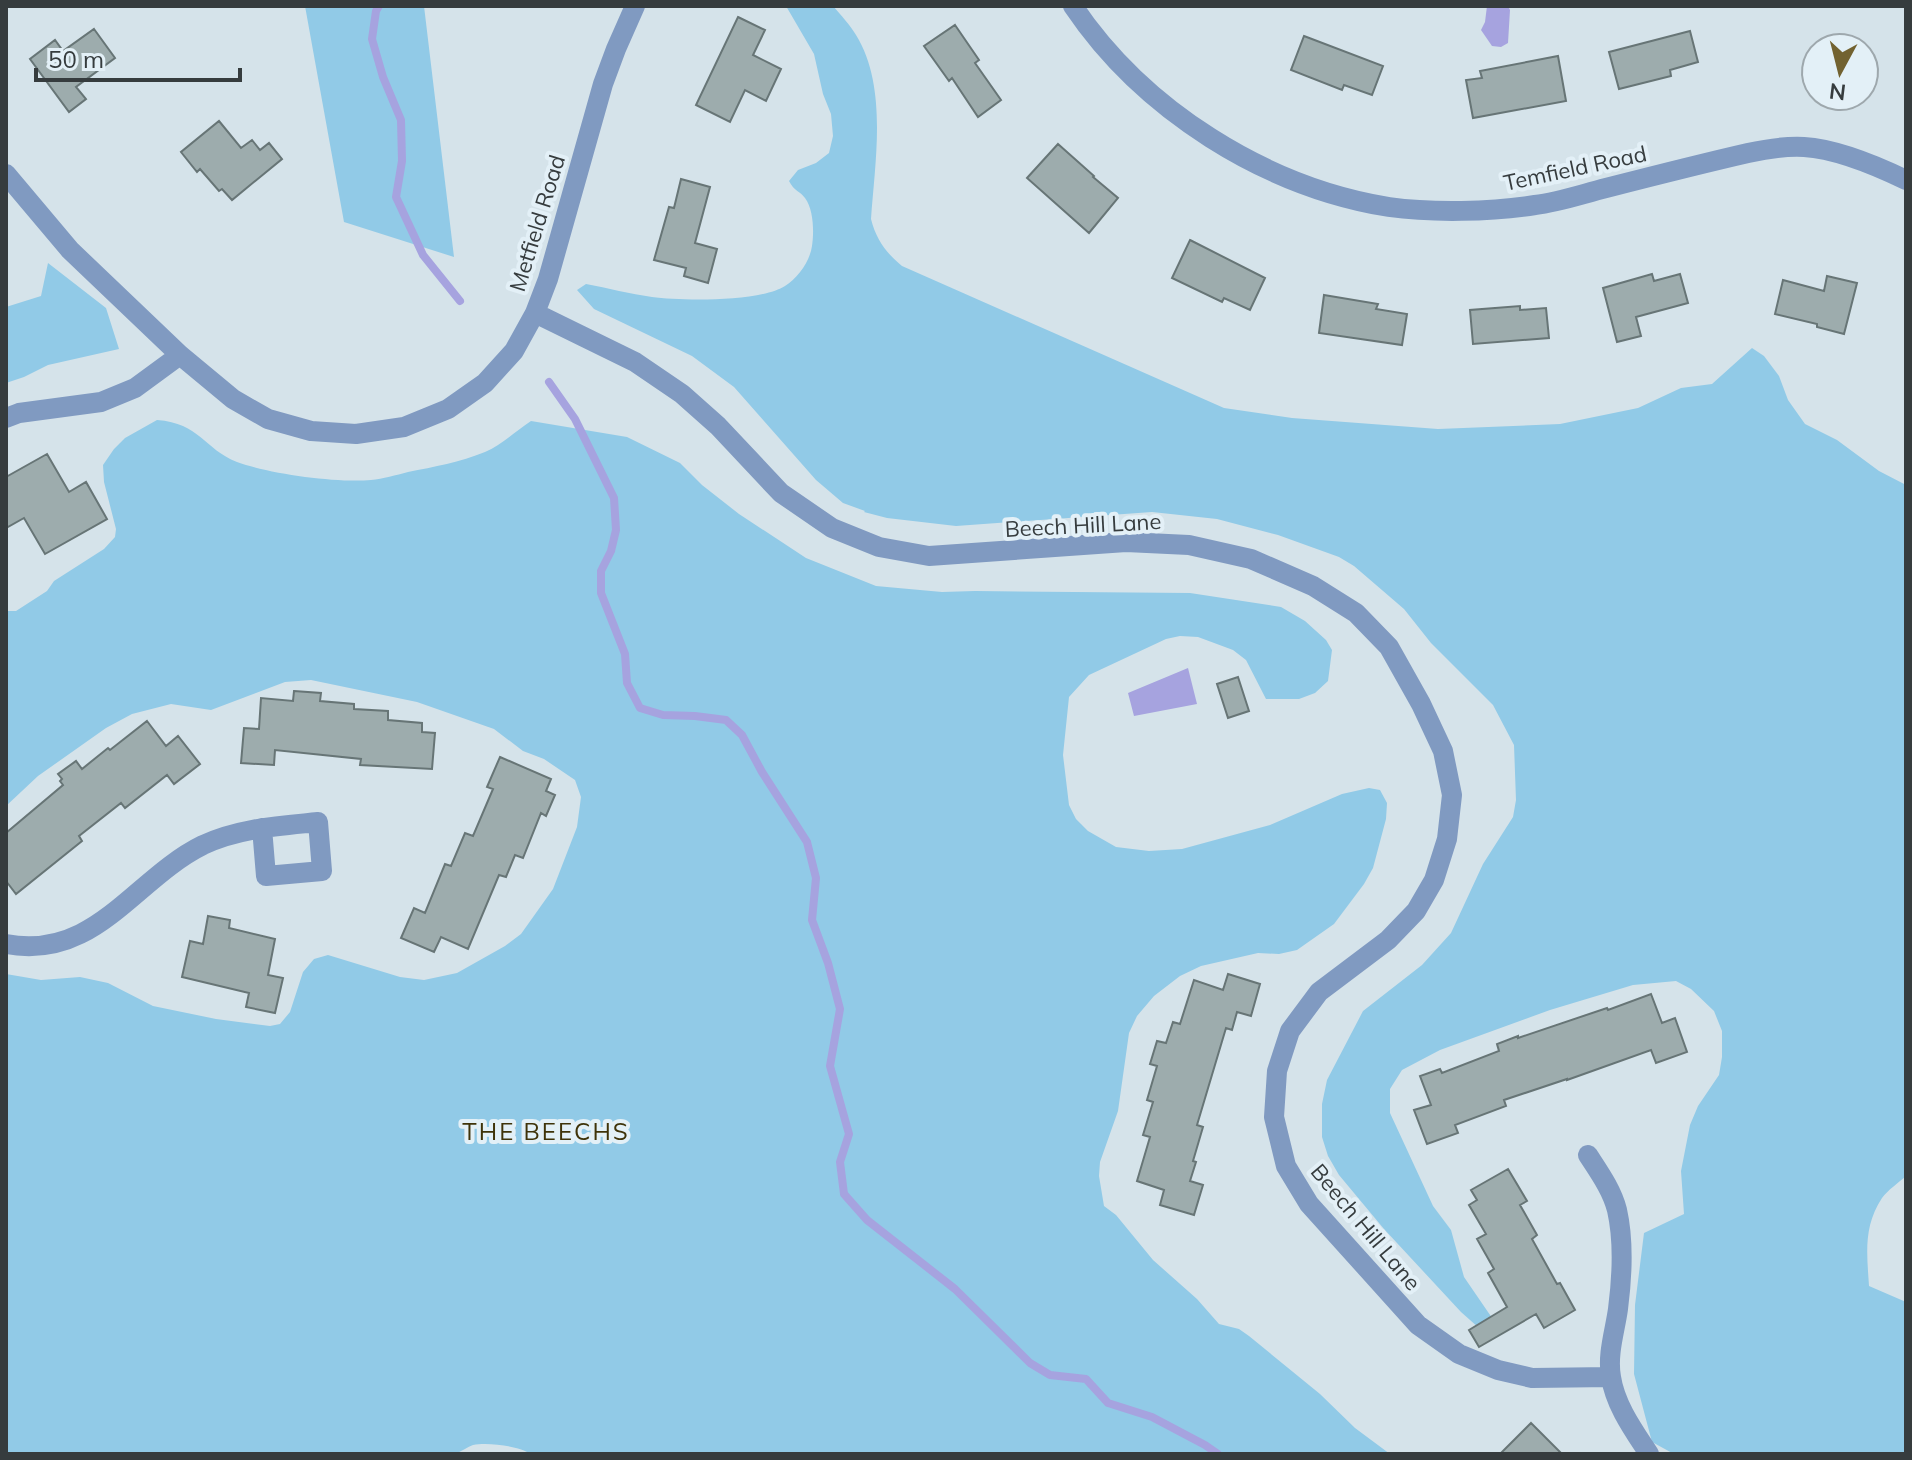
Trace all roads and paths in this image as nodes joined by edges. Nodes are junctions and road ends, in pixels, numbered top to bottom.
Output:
1 (635, 6) edge
2 (1073, 6) edge
3 (6, 174) edge
4 (1906, 180) edge
5 (535, 313) junction
6 (180, 355) junction
7 (6, 418) edge
8 (262, 828) dead end
9 (6, 944) edge
10 (1588, 1155) dead end
11 (1611, 1377) junction
12 (1649, 1454) edge

1 - 5 street, Metfield Road
2 - 4 street, Temfield Road
3 - 6 street, Metfield Road
5 - 6 street, Metfield Road
5 - 11 street, Beech Hill Lane
6 - 7 street
8 - 9 street
10 - 11 street
11 - 12 street

